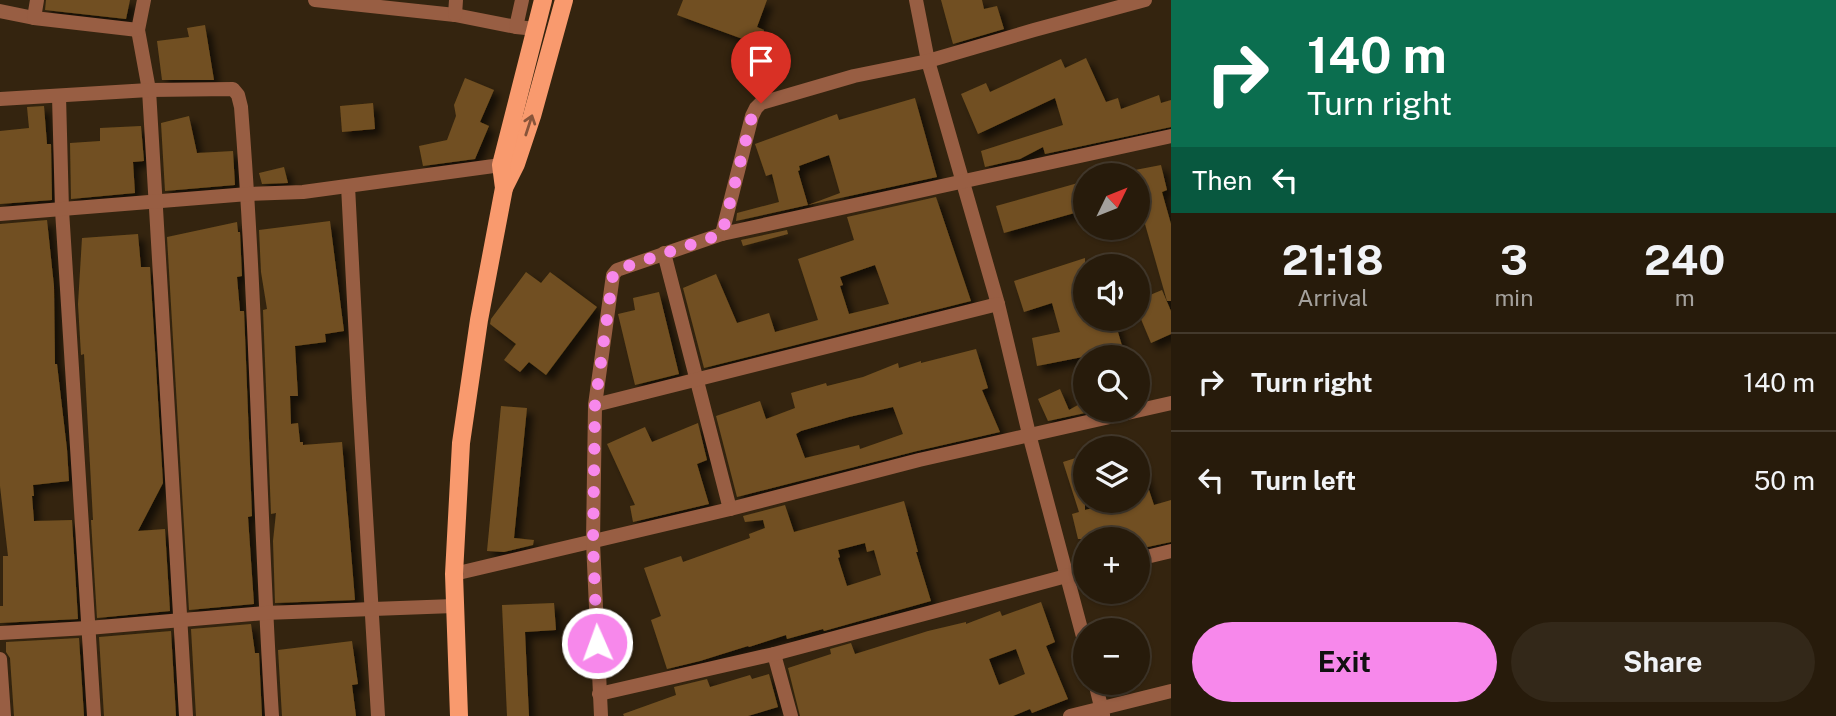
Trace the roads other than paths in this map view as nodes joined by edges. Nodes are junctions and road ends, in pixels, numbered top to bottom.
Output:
1 (37, 0) edge
2 (144, 0) edge
3 (315, 0) edge
4 (456, 0) edge
5 (522, 0) edge
6 (543, 0) edge
7 (564, 0) edge
8 (916, 0) edge
9 (1145, 0) edge
10 (0, 11) edge
11 (455, 15) junction
12 (34, 18) junction
13 (516, 27) junction
14 (536, 29) junction
15 (138, 30) junction
16 (928, 61) junction
17 (149, 90) junction
18 (59, 96) junction
19 (0, 99) edge
20 (1171, 136) edge
21 (501, 165) junction
22 (962, 181) junction
23 (348, 186) junction
24 (504, 188) junction
25 (248, 194) junction
26 (155, 202) junction
27 (62, 210) junction
28 (0, 214) edge
29 (722, 234) junction
30 (664, 253) junction
31 (998, 304) junction
32 (698, 380) junction
33 (1171, 403) edge
34 (595, 405) junction
35 (1029, 434) junction
36 (730, 509) junction
37 (593, 542) junction
38 (1171, 551) edge
39 (1150, 556) edge
40 (454, 574) junction
41 (1073, 574) edge
42 (1068, 575) junction
43 (454, 606) junction
44 (373, 608) junction
45 (265, 612) junction
46 (1079, 618) edge
47 (181, 620) junction
48 (88, 628) junction
49 (0, 633) edge
50 (774, 654) junction
51 (0, 659) edge
52 (1171, 691) edge
53 (600, 694) junction
54 (1102, 712) edge
55 (4, 716) edge
56 (94, 716) edge
57 (186, 716) edge
58 (272, 716) edge
59 (378, 716) edge
60 (458, 716) edge
61 (601, 716) edge
62 (791, 716) edge
63 (1070, 716) edge

1 - 12 street
2 - 15 street
3 - 11 street
4 - 11 street
5 - 13 street
6 - 14 main road
24 -> 7 main road
8 - 16 street
9 - 16 street
10 - 12 street
11 - 13 street
12 - 15 street
13 - 14 street
14 - 21 main road
15 - 17 street
16 - 22 street
16 - 29 street
17 - 18 street
17 - 25 street
17 - 26 street
18 - 19 street
18 - 27 street
20 - 22 street
21 - 23 street
21 - 24 main road
22 - 29 street
22 - 31 street
23 - 25 street
23 - 44 street
24 - 40 main road
25 - 26 street
25 - 45 street
26 - 27 street
26 - 47 street
27 - 28 street
27 - 48 street
29 - 30 street
30 - 32 street
30 - 34 street
31 - 32 street
31 - 35 street
32 - 34 street
32 - 36 street
33 - 35 street
34 - 37 street
35 - 36 street
35 - 42 street
36 - 37 street
37 - 40 street
37 - 53 street
38 - 39 street
40 - 43 main road
41 - 42 street
42 - 46 street
42 - 50 street
43 - 44 street
43 - 60 main road
44 - 45 street
44 - 59 street
45 - 47 street
45 - 58 street
47 - 48 street
47 - 57 street
48 - 49 street
48 - 56 street
50 - 53 street
50 - 62 street
51 - 55 street
52 - 54 street
53 - 61 street
54 - 63 street

